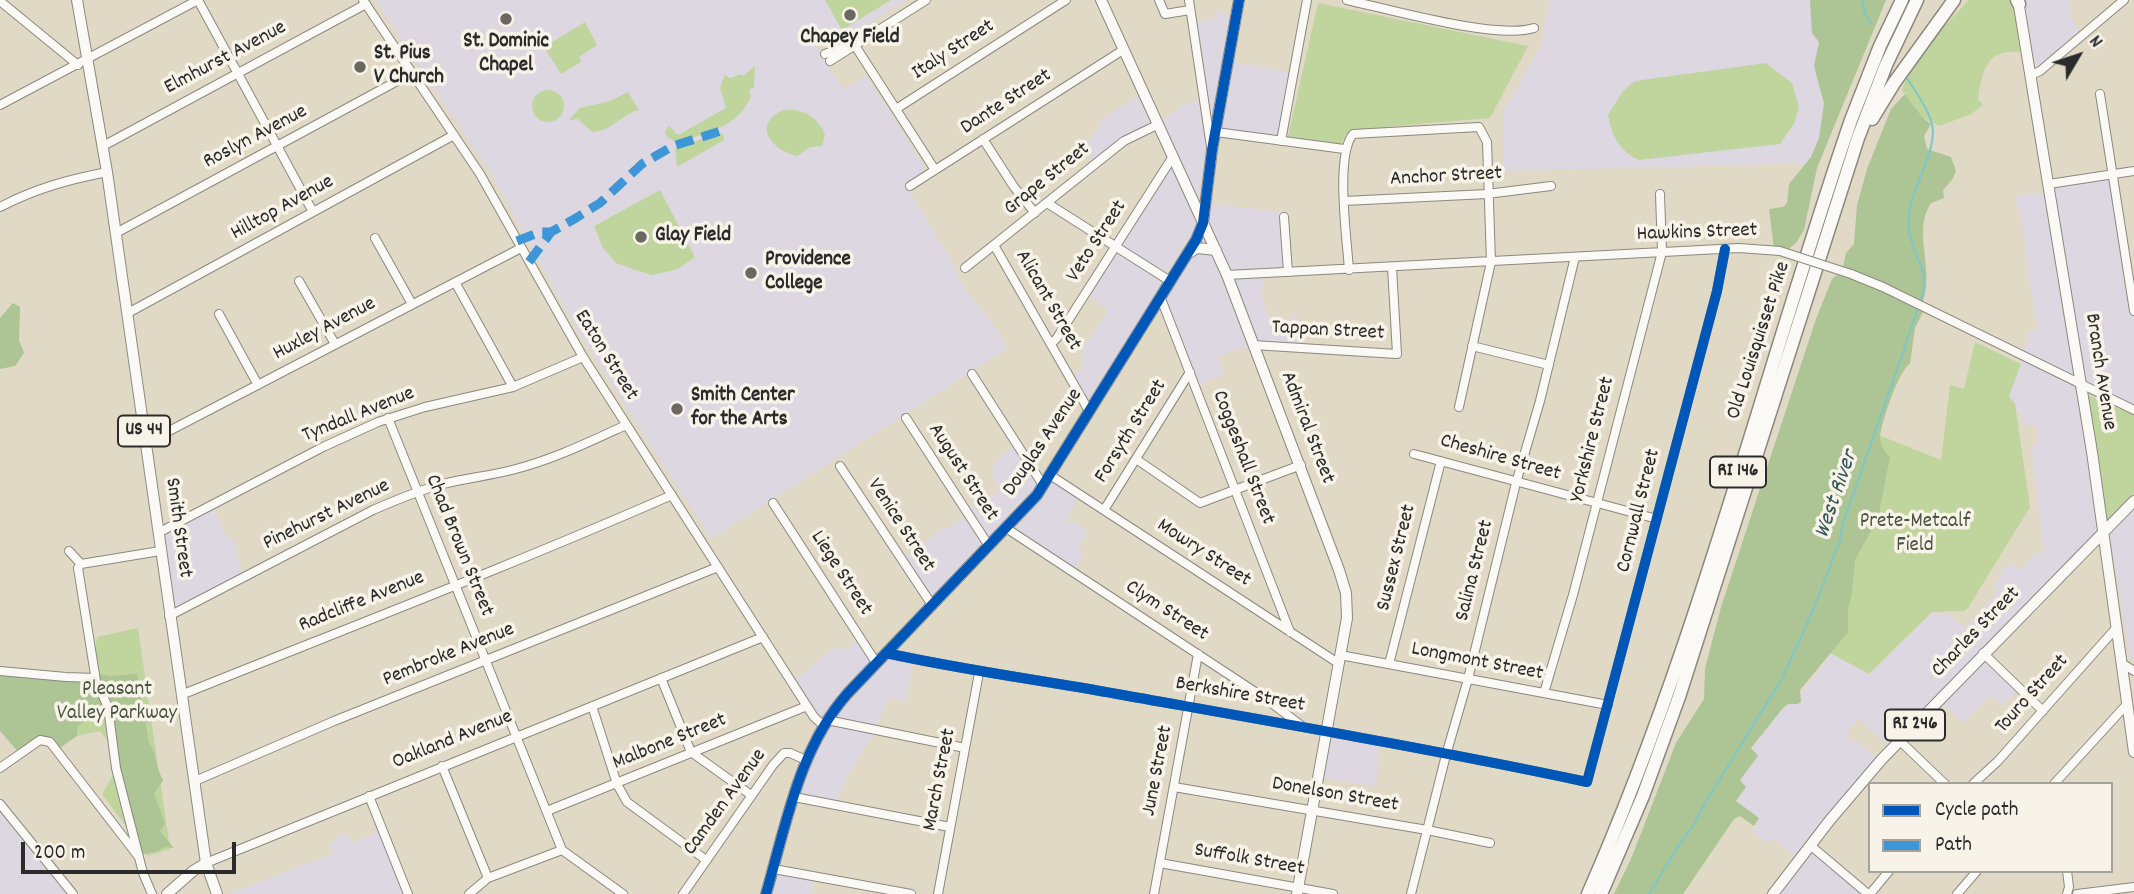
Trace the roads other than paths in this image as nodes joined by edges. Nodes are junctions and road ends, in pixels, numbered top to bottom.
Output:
1 (78, 0) edge
2 (198, 0) edge
3 (926, 0) edge
4 (1066, 0) edge
5 (1101, 0) edge
6 (1159, 0) edge
7 (1189, 0) edge
8 (1239, 0) edge
9 (1307, 0) edge
10 (1347, 0) edge
11 (1895, 0) edge
12 (1902, 0) edge
13 (1917, 0) edge
14 (1954, 0) edge
15 (2124, 0) edge
16 (0, 1) edge
17 (2018, 1) edge
18 (364, 2) edge
19 (1190, 10) junction
20 (1534, 28) dead end
21 (854, 44) junction
22 (1123, 50) junction
23 (827, 58) dead end
24 (1875, 59) junction
25 (88, 60) junction
26 (78, 65) junction
27 (238, 73) junction
28 (412, 73) junction
29 (2031, 75) junction
30 (2100, 94) dead end
31 (0, 105) edge
32 (896, 109) junction
33 (1157, 125) junction
34 (1216, 132) junction
35 (454, 135) junction
36 (983, 139) junction
37 (1281, 141) junction
38 (103, 146) junction
39 (277, 146) junction
40 (1344, 149) junction
41 (1212, 150) junction
42 (1853, 153) junction
43 (1172, 158) junction
44 (935, 170) junction
45 (2134, 171) edge
46 (107, 172) junction
47 (2114, 174) junction
48 (2049, 184) junction
49 (909, 186) dead end
50 (1551, 186) dead end
51 (1487, 194) junction
52 (1660, 194) dead end
53 (1344, 201) junction
54 (1047, 203) junction
55 (0, 207) edge
56 (313, 212) junction
57 (1035, 213) junction
58 (1284, 217) dead end
59 (1203, 223) junction
60 (116, 233) junction
61 (375, 238) dead end
62 (994, 245) junction
63 (1116, 247) junction
64 (521, 248) junction
65 (1725, 249) junction
66 (1216, 250) junction
67 (1662, 252) junction
68 (1188, 253) junction
69 (1575, 257) junction
70 (1491, 262) junction
71 (1392, 267) junction
72 (965, 268) dead end
73 (1349, 270) junction
74 (1288, 272) junction
75 (1227, 275) junction
76 (299, 281) dead end
77 (1170, 281) junction
78 (455, 282) junction
79 (1160, 296) junction
80 (412, 304) junction
81 (2134, 311) edge
82 (128, 313) junction
83 (219, 314) dead end
84 (335, 344) junction
85 (1051, 344) junction
86 (1253, 345) junction
87 (1472, 346) junction
88 (583, 357) junction
89 (1549, 365) junction
90 (1190, 372) junction
91 (972, 374) dead end
92 (2081, 382) junction
93 (258, 385) junction
94 (513, 387) junction
95 (1459, 407) dead end
96 (2134, 410) edge
97 (1089, 411) junction
98 (388, 418) junction
99 (906, 418) dead end
100 (626, 425) junction
101 (146, 443) junction
102 (1414, 453) dead end
103 (1136, 459) junction
104 (1441, 461) junction
105 (1301, 465) junction
106 (840, 466) dead end
107 (1050, 475) junction
108 (1516, 483) junction
109 (1043, 485) junction
110 (1236, 491) junction
111 (418, 492) junction
112 (671, 495) junction
113 (2134, 500) edge
114 (773, 503) dead end
115 (1596, 504) junction
116 (1104, 510) junction
117 (1657, 519) junction
118 (1006, 528) junction
119 (2104, 531) junction
120 (158, 533) junction
121 (989, 546) junction
122 (69, 551) dead end
123 (160, 551) junction
124 (81, 564) junction
125 (718, 567) junction
126 (455, 584) junction
127 (932, 606) junction
128 (169, 616) junction
129 (2117, 627) junction
130 (1290, 632) junction
131 (763, 637) junction
132 (886, 653) junction
133 (1983, 653) junction
134 (1198, 654) junction
135 (1339, 659) junction
136 (486, 660) junction
137 (877, 664) junction
138 (1389, 664) junction
139 (2123, 664) junction
140 (0, 671) edge
141 (2134, 671) edge
142 (979, 673) junction
143 (95, 678) junction
144 (661, 678) junction
145 (1468, 679) junction
146 (1544, 693) junction
147 (181, 695) junction
148 (2128, 703) junction
149 (1608, 705) junction
150 (592, 706) junction
151 (807, 706) junction
152 (1189, 708) junction
153 (2043, 711) junction
154 (826, 723) junction
155 (1304, 727) junction
156 (1327, 731) junction
157 (516, 736) junction
158 (1900, 741) junction
159 (965, 748) junction
160 (691, 752) junction
161 (2134, 752) edge
162 (1446, 755) junction
163 (806, 761) junction
164 (442, 766) junction
165 (0, 768) edge
166 (195, 781) junction
167 (1587, 782) joint
168 (1943, 782) edge
169 (1975, 782) edge
170 (2056, 782) edge
171 (617, 784) junction
172 (1174, 787) junction
173 (751, 795) junction
174 (369, 796) junction
175 (794, 797) junction
176 (0, 804) edge
177 (1312, 810) junction
178 (547, 811) junction
179 (950, 827) junction
180 (1427, 830) junction
181 (1490, 843) dead end
182 (1811, 845) junction
183 (562, 850) junction
184 (139, 857) junction
185 (706, 860) junction
186 (206, 863) junction
187 (1160, 863) junction
188 (774, 869) junction
189 (1887, 873) edge
190 (1975, 873) edge
191 (2067, 873) edge
192 (488, 878) junction
193 (2134, 887) edge
194 (1298, 891) edge
195 (884, 892) edge
196 (74, 894) edge
197 (152, 894) edge
198 (167, 894) edge
199 (217, 894) edge
200 (408, 894) edge
201 (469, 894) edge
202 (624, 894) edge
203 (683, 894) edge
204 (766, 894) edge
205 (911, 894) edge
206 (938, 894) edge
207 (1154, 894) edge
208 (1333, 894) edge
209 (1411, 894) edge
210 (1587, 894) edge
211 (1601, 894) edge
212 (1773, 894) edge
213 (1869, 894) edge
214 (1957, 894) edge
215 (2067, 894) edge
216 (2077, 894) edge

1 - 25 main road, Smith Street / US 44
2 - 25 street
2 - 27 street
3 - 21 street
4 - 32 street, Italy Street
5 - 22 main road, Admiral Street
6 - 19 street
7 - 19 street
8 - 34 main road, Douglas Avenue
9 - 37 street
10 - 20 street
11 - 24 highway
12 - 24 highway, Old Louisquisset Pike / RI 146
13 - 42 highway, RI 146
14 - 42 highway
15 - 29 street
16 - 26 street
17 - 29 main road, Branch Avenue
18 - 27 street, Elmhurst Avenue
18 - 28 street, Eaton Street
19 - 41 street
21 - 23 street
21 - 32 street
22 - 33 main road, Admiral Street
22 - 36 street, Dante Street
24 - 210 highway, Old Louisquisset Pike / RI 146
25 - 26 street
25 - 38 main road, Smith Street / US 44
26 - 31 street
27 - 38 street, Elmhurst Avenue
27 - 39 street
28 - 35 street, Eaton Street
28 - 39 street, Roslyn Avenue
29 - 48 main road, Branch Avenue
30 - 47 street
32 - 44 street
33 - 43 main road, Admiral Street
33 - 54 street, Grape Street
34 - 37 street
34 - 41 main road, Douglas Avenue
35 - 56 street, Hilltop Avenue
35 - 64 street, Eaton Street
36 - 44 street, Dante Street
36 - 57 street
37 - 40 street
38 - 46 main road, Smith Street / US 44
39 - 56 street
39 - 60 street, Roslyn Avenue
40 - 51 street
40 - 53 street
41 - 59 main road, Douglas Avenue
42 - 211 highway, Old Louisquisset Pike / RI 146
43 - 59 main road, Admiral Street
43 - 63 street, Veto Street
44 - 49 street, Dante Street
45 - 47 street
46 - 55 street
46 - 60 main road, Smith Street / US 44
47 - 48 street
47 - 81 street
48 - 92 main road, Branch Avenue
50 - 51 street, Anchor Street
51 - 53 street, Anchor Street
51 - 70 street
52 - 67 street, Yorkshire Street
53 - 73 street
54 - 57 street, Grape Street
54 - 63 street
56 - 82 street, Hilltop Avenue
57 - 62 street, Grape Street
58 - 74 street
59 - 66 main road, Admiral Street
59 - 68 main road, Douglas Avenue
60 - 82 main road, Smith Street / US 44
61 - 80 street
62 - 72 street, Grape Street
62 - 85 street, Alicant Street
63 - 77 street
63 - 85 street, Veto Street
64 - 78 street, Huxley Avenue
64 - 88 street, Eaton Street
65 - 67 street, Hawkins Street
65 - 92 street, Hawkins Street, bridge
65 - 117 street, Cornwall Street
66 - 68 main road
66 - 75 main road, Admiral Street
67 - 69 street, Hawkins Street
67 - 115 street, Yorkshire Street
68 - 77 main road, Douglas Avenue
69 - 70 street, Hawkins Street
69 - 89 street, Salina Street
70 - 71 street, Hawkins Street
70 - 87 street
71 - 73 street, Hawkins Street
71 - 86 street, Tappan Street
73 - 74 street, Hawkins Street
74 - 75 street, Hawkins Street
75 - 86 main road, Admiral Street
76 - 84 street
77 - 79 main road, Douglas Avenue
78 - 80 street, Huxley Avenue
78 - 94 street
79 - 90 street, Coggeshall Street
79 - 97 main road, Douglas Avenue
80 - 84 street, Huxley Avenue
82 - 101 main road, Smith Street / US 44
83 - 93 street
84 - 93 street, Huxley Avenue
85 - 97 street, Alicant Street
86 - 105 main road, Admiral Street
87 - 89 street
87 - 95 street
88 - 94 street, Tyndall Avenue
88 - 100 street, Eaton Street
89 - 108 street, Salina Street
90 - 103 street, Forsyth Street
90 - 110 street, Coggeshall Street
91 - 109 street
92 - 96 street, Hawkins Street
92 - 119 main road, Branch Avenue
93 - 101 street, Huxley Avenue
94 - 98 street, Tyndall Avenue
97 - 107 main road, Douglas Avenue
98 - 111 street, Chad Brown Street
98 - 120 street, Tyndall Avenue
99 - 121 street, August Street
100 - 111 street, Pinehurst Avenue
100 - 112 street, Eaton Street
101 - 120 main road, Smith Street / US 44
102 - 104 street, Cheshire Street
103 - 110 street
103 - 116 street, Forsyth Street
104 - 108 street, Cheshire Street
104 - 138 street, Sussex Street
105 - 110 street
105 - 135 main road, Admiral Street
106 - 127 street, Venice Street
107 - 109 main road, Douglas Avenue
107 - 116 street, Mowry Street
108 - 115 street, Cheshire Street
108 - 145 street, Salina Street
109 - 118 main road, Douglas Avenue
110 - 130 street, Coggeshall Street
111 - 126 street, Chad Brown Street
111 - 128 street, Pinehurst Avenue
112 - 125 street, Eaton Street
112 - 126 street, Radcliffe Avenue
113 - 119 main road, Charles Street / RI 246
114 - 137 street, Liege Street
115 - 117 street, Cheshire Street
115 - 146 street, Yorkshire Street
116 - 130 street, Mowry Street
117 - 149 street, Cornwall Street
118 - 121 main road, Douglas Avenue
118 - 134 street, Clym Street
119 - 129 main road, Branch Avenue
119 - 133 main road, Charles Street / RI 246
120 - 123 main road, Smith Street / US 44
121 - 127 main road, Douglas Avenue
122 - 124 street
123 - 124 street
123 - 128 main road, Smith Street / US 44
124 - 143 street
125 - 131 street, Eaton Street
125 - 136 street, Pembroke Avenue
126 - 136 street, Chad Brown Street
126 - 147 street, Radcliffe Avenue
127 - 132 main road, Douglas Avenue
128 - 147 main road, Smith Street / US 44
129 - 139 main road, Branch Avenue
129 - 153 street, Touro Street
130 - 135 street, Mowry Street
131 - 144 street, Oakland Avenue
131 - 151 street, Eaton Street
132 - 137 main road, Douglas Avenue
132 - 142 street, Berkshire Street
133 - 153 street
133 - 158 main road, Charles Street / RI 246
134 - 152 street, June Street
134 - 155 street, Clym Street
135 - 138 street, Longmont Street
135 - 156 main road, Admiral Street
136 - 157 street, Chad Brown Street
136 - 166 street, Pembroke Avenue
137 - 154 main road, Douglas Avenue
138 - 145 street, Longmont Street
139 - 141 street
139 - 148 main road, Branch Avenue
140 - 143 street
142 - 152 street, Berkshire Street
142 - 159 street, March Street
143 - 184 street
144 - 150 street, Oakland Avenue
144 - 160 street
145 - 146 street, Longmont Street
145 - 162 street, Salina Street
146 - 149 street, Longmont Street
147 - 166 main road, Smith Street / US 44
148 - 161 main road, Branch Avenue
148 - 170 street
149 - 167 street, Cornwall Street
150 - 157 street, Oakland Avenue
150 - 171 street
151 - 154 street, Eaton Street
151 - 160 street, Malbone Street
152 - 155 street, Berkshire Street
152 - 172 street, June Street
153 - 169 street, Touro Street
154 - 159 street
154 - 163 main road, Douglas Avenue
155 - 156 street, Berkshire Street
156 - 162 street, Berkshire Street
156 - 177 main road, Admiral Street
157 - 164 street, Oakland Avenue
157 - 178 street, Chad Brown Street
158 - 168 street
158 - 182 main road, Charles Street / RI 246
159 - 179 street, March Street
160 - 171 street, Malbone Street
160 - 173 street
162 - 167 street, Berkshire Street
162 - 180 street, Salina Street
163 - 173 street, Camden Avenue
163 - 175 main road, Douglas Avenue
164 - 174 street, Oakland Avenue
164 - 192 street
165 - 184 street
166 - 186 main road, Smith Street / US 44
171 - 178 street, Malbone Street
171 - 185 street
172 - 177 street, Donelson Street
172 - 187 street, June Street
173 - 185 street, Camden Avenue
174 - 186 street, Oakland Avenue
174 - 200 street
175 - 179 street
175 - 188 main road, Douglas Avenue
176 - 196 street
177 - 180 street, Donelson Street
177 - 194 main road, Admiral Street
178 - 183 street, Chad Brown Street
179 - 206 street, March Street
180 - 181 street, Donelson Street
180 - 209 street, Salina Street
182 - 212 main road, Charles Street / RI 246
182 - 213 street
183 - 192 street
183 - 202 street
184 - 197 street
185 - 203 street, Camden Avenue
186 - 198 main road, Oakland Avenue
186 - 199 main road, Smith Street / US 44
187 - 194 street, Suffolk Street
187 - 207 street, June Street
188 - 195 street
188 - 204 main road, Douglas Avenue
189 - 213 street
190 - 214 street
191 - 215 street
192 - 201 street
193 - 216 street
194 - 208 street, Suffolk Street
195 - 205 street

